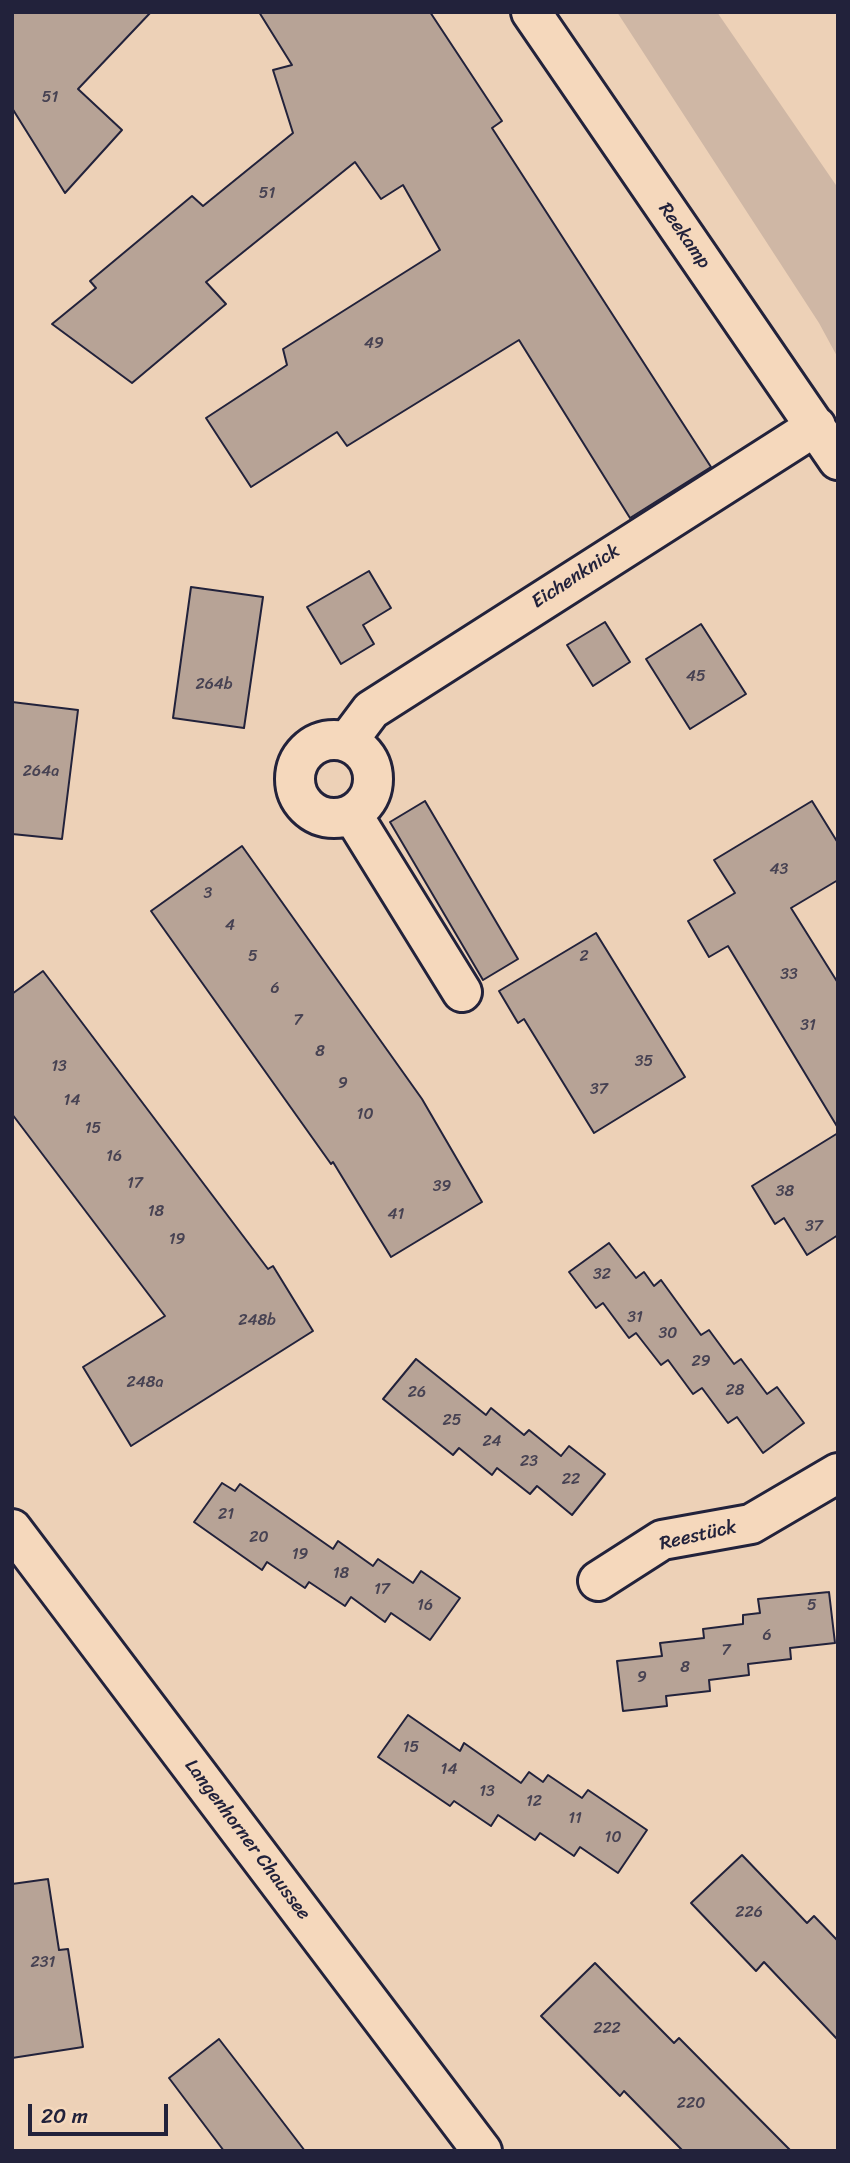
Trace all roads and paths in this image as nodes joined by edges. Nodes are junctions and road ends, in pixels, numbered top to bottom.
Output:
1 (531, 12) edge
2 (816, 426) junction
3 (838, 460) edge
4 (347, 742) junction
5 (352, 814) junction
6 (462, 992) dead end
7 (838, 1474) edge
8 (12, 1529) edge
9 (597, 1581) dead end
10 (482, 2151) edge

1 - 2 street, Reekamp
2 - 3 street, Reekamp
2 - 4 street, Eichenknick
4 - 5 street
4 - 5 street
5 - 6 street
7 - 9 street, Reestück
8 - 10 street, Langenhorner Chaussee

